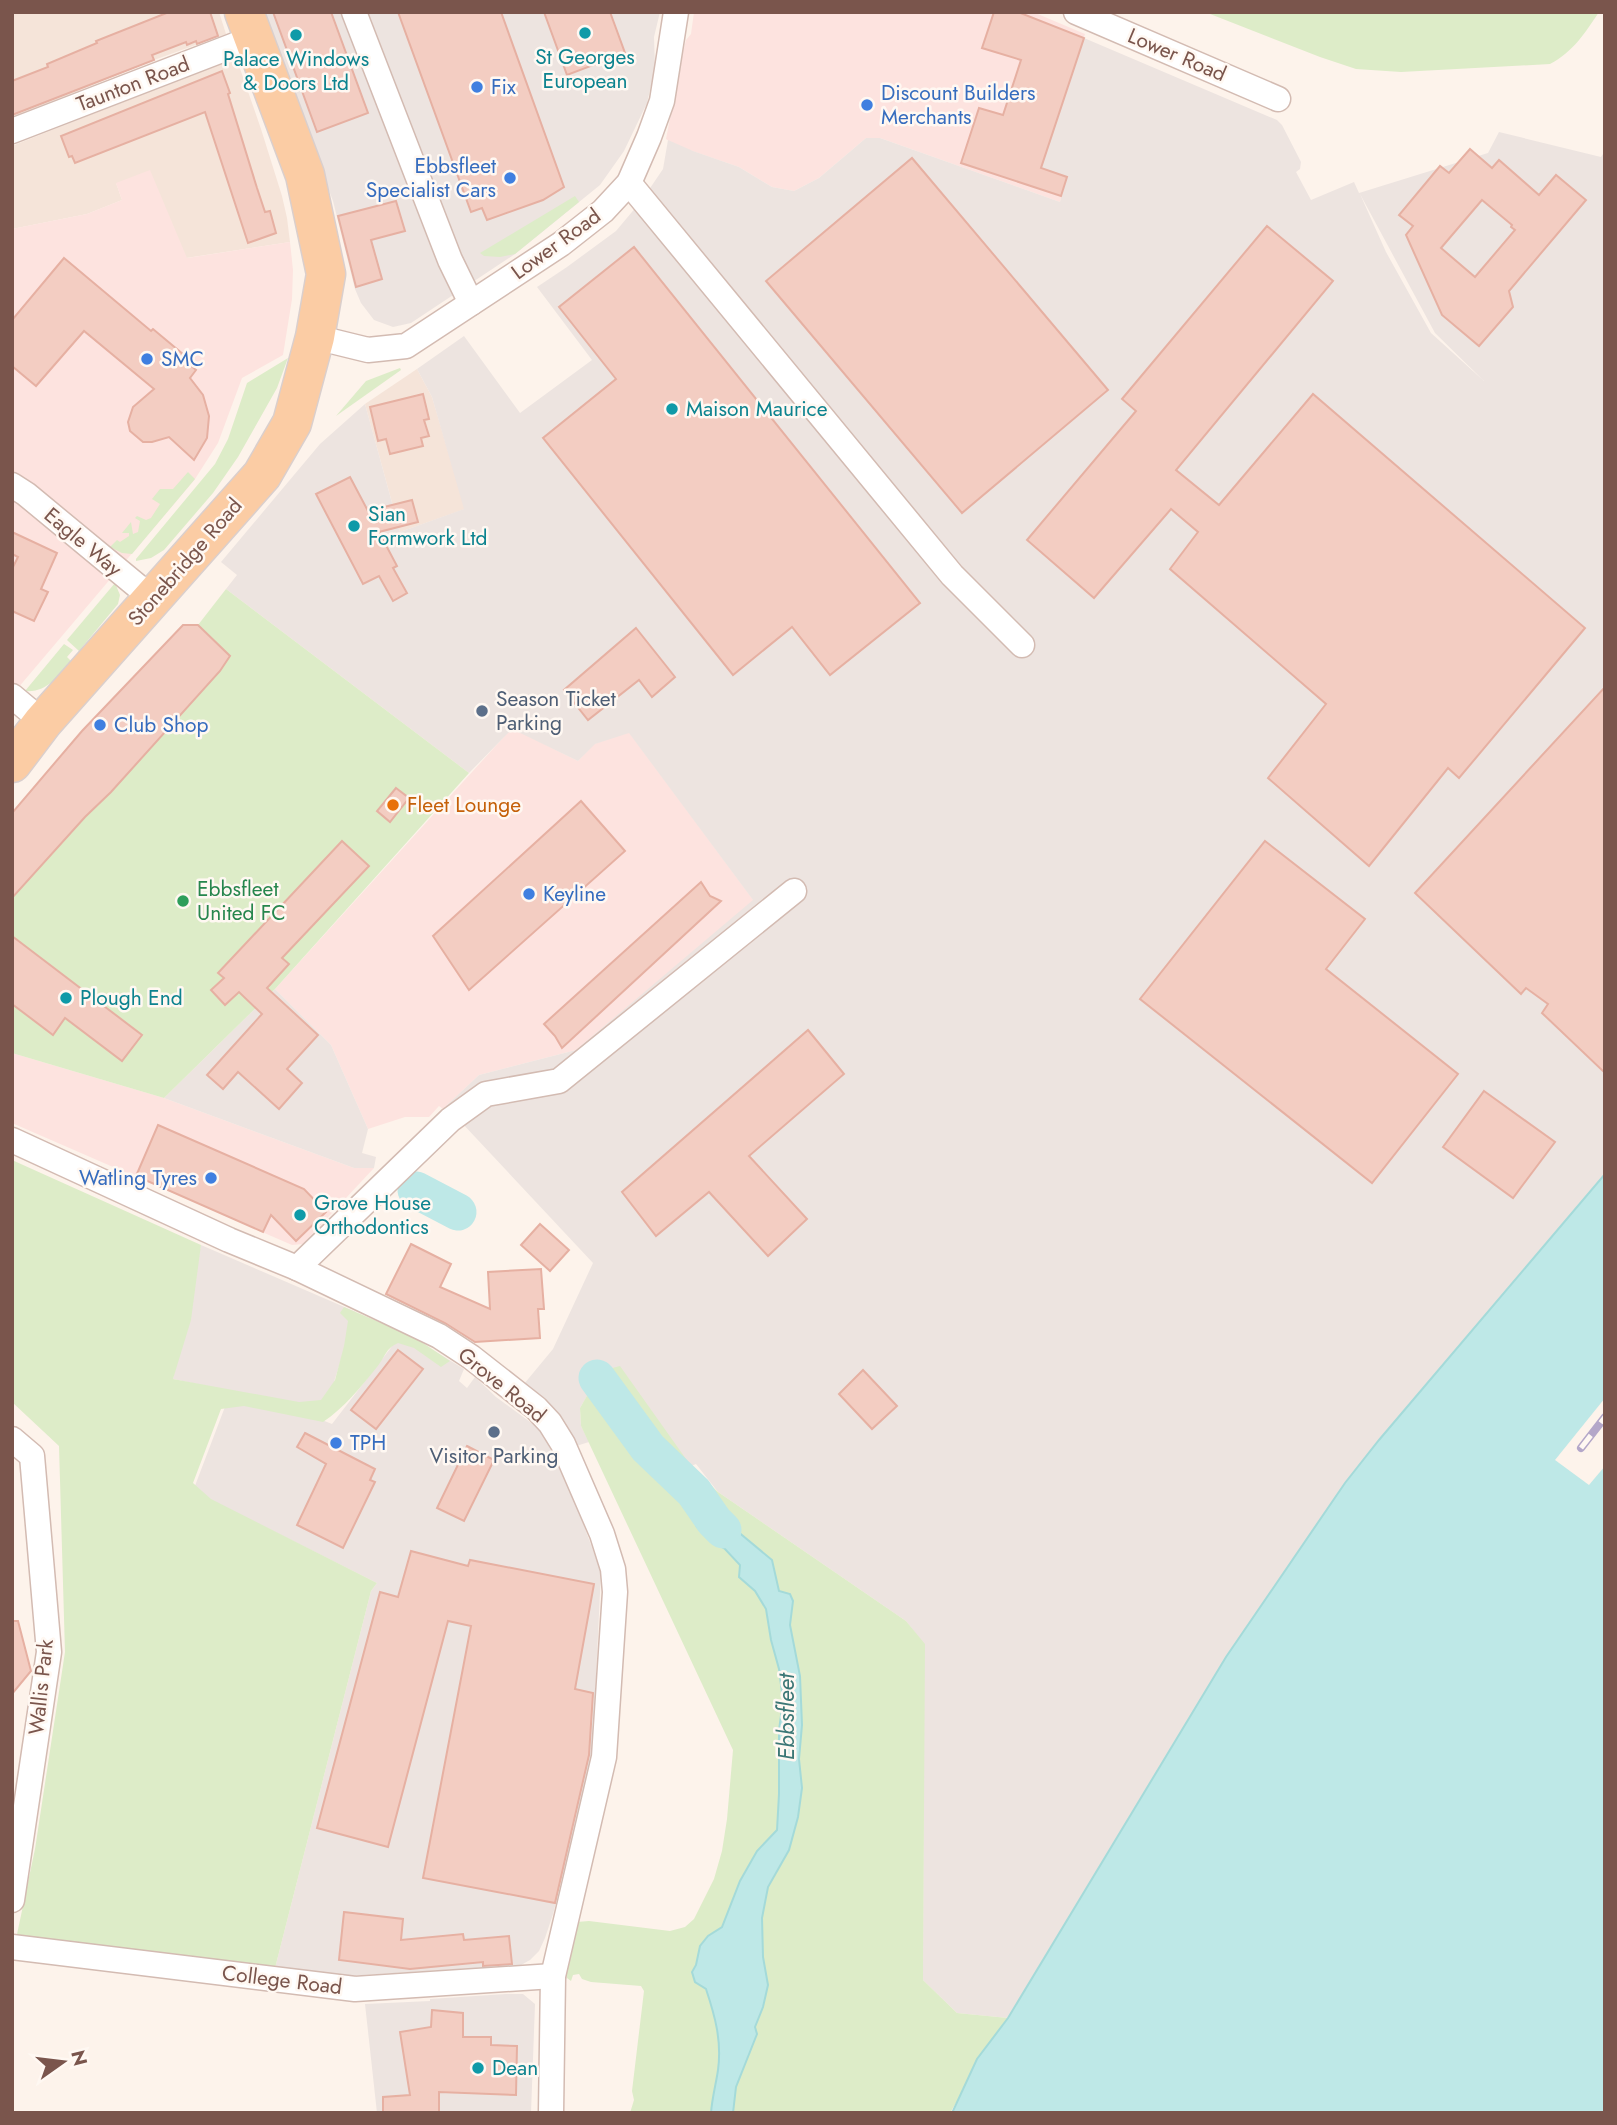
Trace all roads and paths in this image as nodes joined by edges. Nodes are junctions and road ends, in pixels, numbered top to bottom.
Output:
1 (354, 12) edge
2 (676, 12) edge
3 (1076, 12) edge
4 (249, 25) edge
5 (1278, 99) dead end
6 (12, 131) edge
7 (628, 183) junction
8 (471, 303) junction
9 (315, 337) junction
10 (12, 485) edge
11 (153, 599) junction
12 (1022, 645) dead end
13 (12, 696) edge
14 (43, 722) junction
15 (12, 763) edge
16 (794, 891) dead end
17 (12, 1140) edge
18 (297, 1268) junction
19 (12, 1439) edge
20 (12, 1900) edge
21 (12, 1947) edge
22 (554, 1976) junction
23 (551, 2113) edge

1 - 8 street
2 - 7 street, Lower Road
3 - 5 street, Lower Road
4 - 6 street, Taunton Road
4 - 9 main road, Stonebridge Road
7 - 8 street, Lower Road
7 - 12 street
8 - 9 street, Lower Road
9 - 11 main road, Stonebridge Road
10 - 11 street, Eagle Way
11 - 14 main road, Stonebridge Road
13 - 14 street
14 - 15 main road, Stonebridge Road
16 - 18 street
17 - 18 street, Grove Road
18 - 22 street, Grove Road
19 - 20 street, Wallis Park
21 - 22 street, College Road
22 - 23 street, Grove Road

